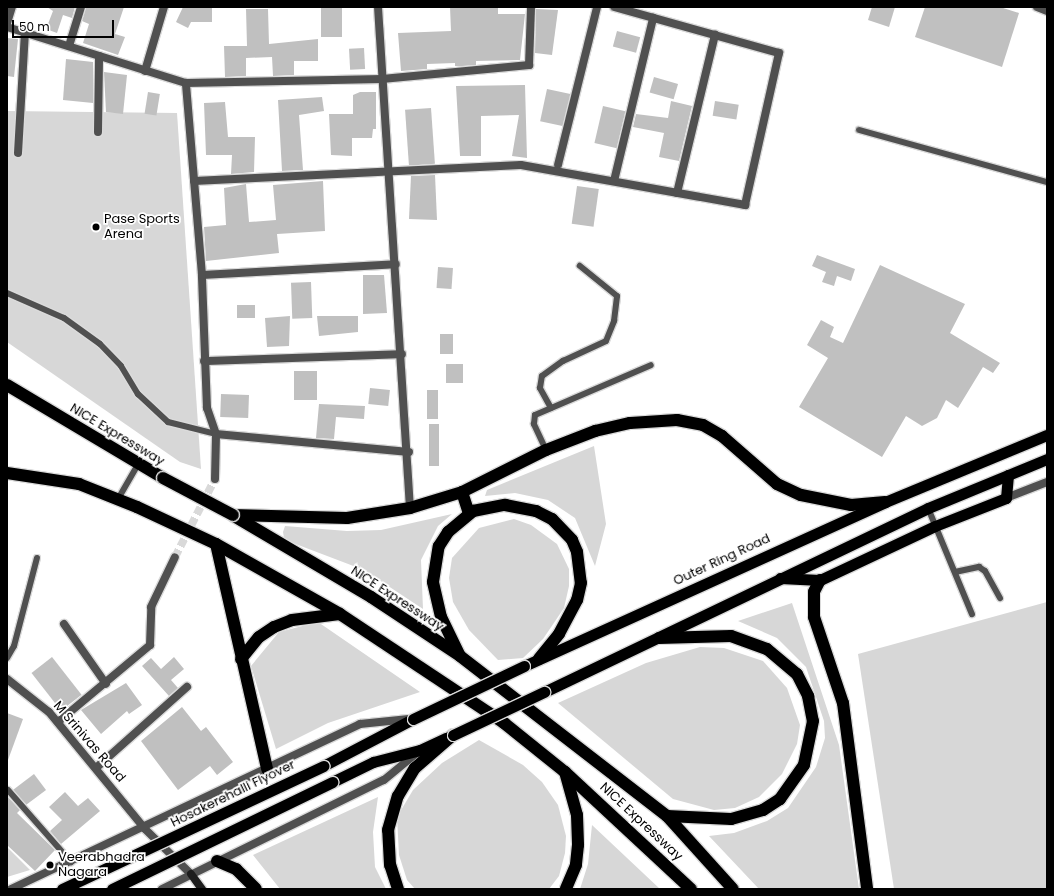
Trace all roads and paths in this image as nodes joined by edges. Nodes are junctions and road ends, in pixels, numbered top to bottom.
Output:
1 (12, 7) edge
2 (81, 7) edge
3 (164, 7) edge
4 (378, 7) edge
5 (530, 7) edge
6 (597, 7) edge
7 (614, 7) edge
8 (1037, 7) edge
9 (1047, 10) edge
10 (653, 18) junction
11 (7, 22) edge
12 (7, 27) edge
13 (25, 32) junction
14 (715, 35) junction
15 (69, 46) junction
16 (99, 56) junction
17 (145, 71) junction
18 (382, 79) junction
19 (186, 83) junction
20 (859, 130) dead end
21 (98, 132) dead end
22 (18, 153) dead end
23 (558, 165) dead end
24 (390, 170) junction
25 (194, 181) junction
26 (614, 181) junction
27 (1047, 182) edge
28 (677, 193) junction
29 (396, 264) junction
30 (580, 266) dead end
31 (202, 275) junction
32 (7, 292) edge
33 (402, 354) junction
34 (204, 360) junction
35 (651, 365) dead end
36 (7, 385) edge
37 (551, 408) junction
38 (216, 434) junction
39 (1047, 435) edge
40 (546, 450) junction
41 (409, 452) junction
42 (1047, 459) edge
43 (138, 465) junction
44 (7, 473) edge
45 (1008, 475) junction
46 (215, 479) tunnel mouth
47 (1047, 482) edge
48 (462, 492) junction
49 (1006, 498) junction
50 (118, 499) junction
51 (885, 502) junction
52 (410, 508) junction
53 (928, 508) junction
54 (469, 514) junction
55 (233, 515) junction
56 (935, 526) junction
57 (216, 544) junction
58 (175, 557) tunnel mouth
59 (37, 558) dead end
60 (954, 572) junction
61 (780, 578) junction
62 (820, 580) junction
63 (1000, 598) dead end
64 (340, 614) junction
65 (972, 614) dead end
66 (64, 624) dead end
67 (659, 638) junction
68 (460, 656) junction
69 (7, 658) edge
70 (241, 659) junction
71 (539, 659) junction
72 (8, 682) edge
73 (106, 684) junction
74 (187, 686) dead end
75 (413, 719) junction
76 (58, 722) junction
77 (452, 735) junction
78 (420, 750) junction
79 (96, 768) junction
80 (267, 769) junction
81 (566, 772) junction
82 (8, 790) dead end
83 (667, 816) junction
84 (145, 829) junction
85 (217, 861) junction
86 (71, 862) junction
87 (191, 874) junction
88 (11, 889) edge
89 (62, 889) edge
90 (112, 889) edge
91 (162, 889) edge
92 (202, 889) edge
93 (256, 889) edge
94 (398, 889) edge
95 (566, 889) edge
96 (691, 889) edge
97 (734, 889) edge
98 (867, 889) edge

1 - 11 street
2 - 15 street
3 - 17 street
4 - 18 street
5 - 18 street
6 - 23 street
7 - 10 street
8 - 9 street
10 - 14 street
10 - 26 street
12 - 13 street
13 - 15 street
13 - 22 street
14 - 28 street
14 - 28 street
15 - 16 street
16 - 17 street
16 - 21 street
17 - 19 street
18 - 19 street
18 - 24 street
19 - 25 street
20 - 27 lane
24 - 25 street
24 - 26 street
24 - 29 street
25 - 31 street
26 - 28 street
29 - 31 street
29 - 33 street
30 - 37 lane
31 - 34 street
32 - 38 lane
33 - 34 street
33 - 41 street
34 - 38 street
35 - 37 lane
36 - 43 highway, NICE Expressway
37 - 40 lane
38 - 41 street
38 - 46 street
39 - 51 highway, Outer Ring Road
40 - 48 highway
40 - 51 highway
41 - 52 street
42 - 45 highway
43 - 50 lane
43 - 55 highway, NICE Expressway, bridge
44 - 50 highway, NICE Expressway
45 - 49 highway
45 - 53 highway
47 - 49 street
48 - 52 highway
48 - 54 highway
49 - 56 highway
50 - 57 highway, NICE Expressway
51 - 71 highway, Outer Ring Road
52 - 55 highway
53 - 56 lane
53 - 61 highway
54 - 68 highway
54 - 71 highway
55 - 68 highway, NICE Expressway
56 - 60 lane
56 - 62 highway
57 - 64 highway, NICE Expressway
57 - 70 highway
58 - 73 street
59 - 69 lane
60 - 63 lane
60 - 65 lane
61 - 62 highway
61 - 67 highway
62 - 98 highway
64 - 70 highway
64 - 81 highway, NICE Expressway
66 - 73 street
67 - 77 highway, bridge
67 - 83 highway
68 - 83 highway, NICE Expressway
70 - 80 highway
71 - 75 highway, Outer Ring Road, bridge
72 - 76 street, M Srinivas Road
73 - 76 street
74 - 79 street
75 - 80 street
75 - 89 highway, Hosakerehalli Flyover, bridge
76 - 79 street, M Srinivas Road
77 - 78 highway
77 - 94 highway
78 - 85 street
78 - 90 highway, bridge
79 - 84 street, M Srinivas Road
80 - 84 street
81 - 95 highway
81 - 96 highway, NICE Expressway
82 - 86 lane
83 - 97 highway, NICE Expressway
84 - 86 street
84 - 87 street, M Srinivas Road
85 - 87 street
85 - 93 highway
86 - 88 street
87 - 91 street
87 - 92 main road

